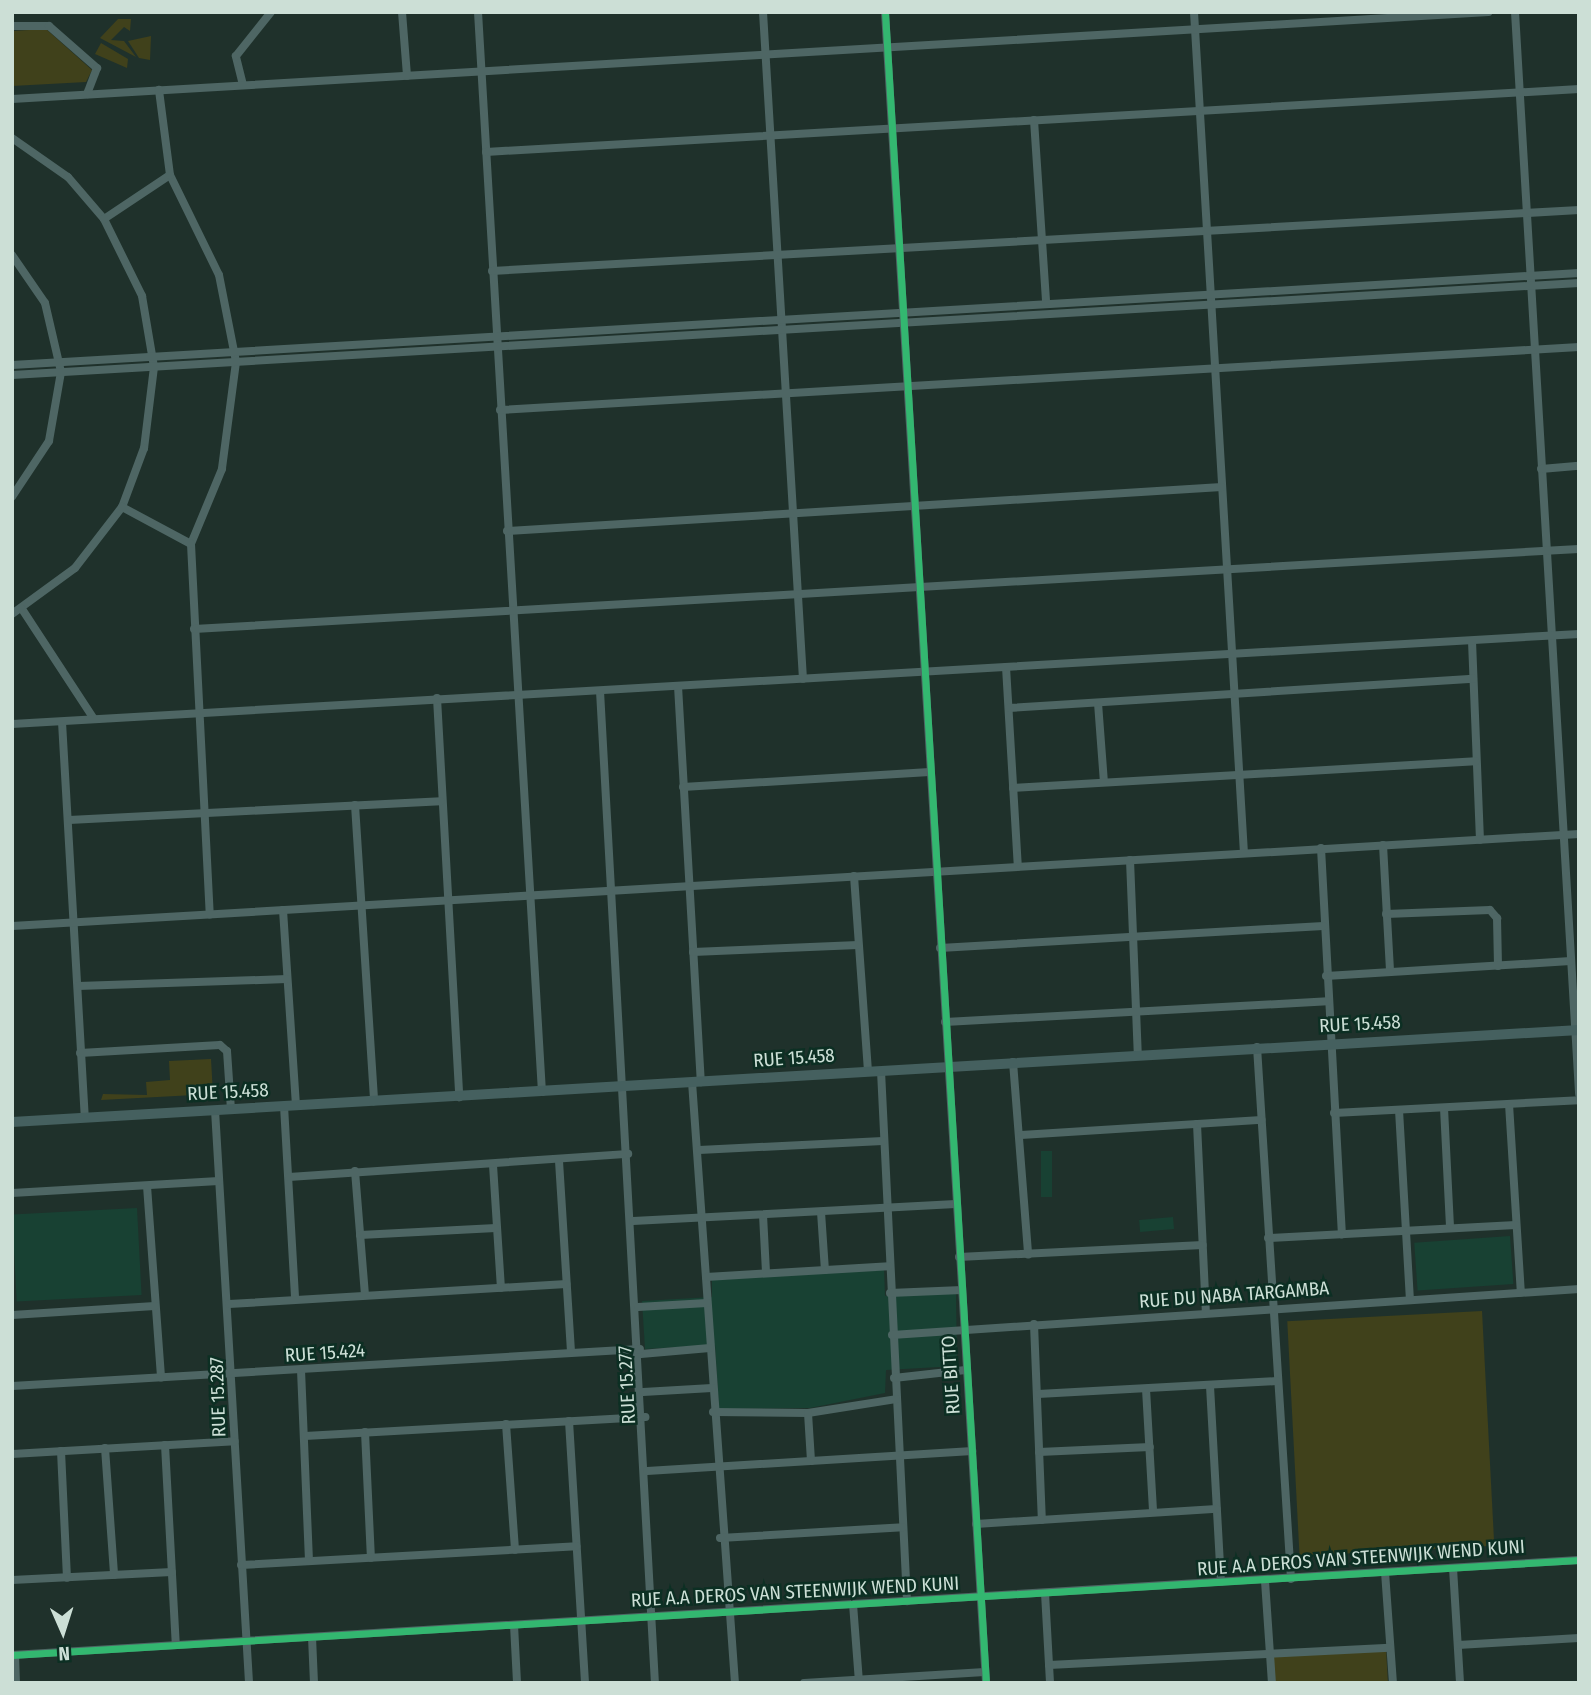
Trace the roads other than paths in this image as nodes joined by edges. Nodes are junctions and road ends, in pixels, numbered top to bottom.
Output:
1 (271, 12) edge
2 (402, 12) edge
3 (478, 12) edge
4 (763, 12) edge
5 (885, 12) edge
6 (1194, 12) edge
7 (1488, 12) edge
8 (1515, 12) edge
9 (12, 26) edge
10 (1195, 27) junction
11 (888, 46) junction
12 (766, 53) junction
13 (481, 71) junction
14 (407, 76) junction
15 (243, 85) junction
16 (1579, 89) edge
17 (159, 90) junction
18 (1519, 93) junction
19 (88, 94) junction
20 (12, 99) edge
21 (1200, 109) junction
22 (1034, 120) junction
23 (892, 129) junction
24 (770, 134) junction
25 (12, 138) edge
26 (486, 152) junction
27 (170, 175) junction
28 (1579, 210) edge
29 (1527, 214) junction
30 (104, 219) junction
31 (1207, 229) junction
32 (1043, 239) junction
33 (899, 247) junction
34 (778, 253) junction
35 (12, 255) edge
36 (492, 271) junction
37 (1579, 273) edge
38 (1530, 281) junction
39 (1579, 283) edge
40 (1210, 292) junction
41 (1211, 302) junction
42 (1046, 303) junction
43 (904, 316) junction
44 (782, 318) junction
45 (783, 329) junction
46 (495, 336) junction
47 (384, 342) junction
48 (330, 345) junction
49 (497, 346) junction
50 (1579, 347) edge
51 (1535, 349) junction
52 (234, 351) junction
53 (384, 353) junction
54 (154, 356) junction
55 (330, 356) junction
56 (60, 362) junction
57 (236, 362) junction
58 (12, 365) edge
59 (154, 367) junction
60 (1214, 368) junction
61 (61, 372) junction
62 (12, 375) edge
63 (907, 387) junction
64 (787, 393) junction
65 (500, 410) junction
66 (1579, 467) edge
67 (1541, 469) junction
68 (1222, 487) junction
69 (12, 497) edge
70 (915, 505) junction
71 (122, 507) junction
72 (794, 513) junction
73 (507, 531) junction
74 (191, 544) junction
75 (1579, 549) edge
76 (1546, 551) junction
77 (1227, 569) junction
78 (918, 590) junction
79 (800, 597) junction
80 (22, 609) junction
81 (513, 612) junction
82 (12, 614) edge
83 (194, 629) junction
84 (1579, 634) edge
85 (1552, 635) junction
86 (1472, 641) junction
87 (1231, 654) junction
88 (1006, 667) junction
89 (923, 671) junction
90 (803, 678) junction
91 (1473, 679) junction
92 (678, 686) junction
93 (600, 691) junction
94 (517, 695) junction
95 (1234, 695) junction
96 (437, 698) junction
97 (1098, 703) junction
98 (1009, 708) junction
99 (200, 712) junction
100 (94, 719) junction
101 (62, 722) junction
102 (12, 724) edge
103 (1475, 761) junction
104 (930, 772) junction
105 (1239, 773) junction
106 (1104, 782) junction
107 (683, 787) junction
108 (1013, 788) junction
109 (441, 801) junction
110 (355, 805) junction
111 (206, 814) junction
112 (69, 820) junction
113 (1563, 834) junction
114 (1579, 834) edge
115 (1480, 840) junction
116 (1383, 845) junction
117 (1321, 848) junction
118 (1244, 853) junction
119 (1130, 860) junction
120 (1018, 867) junction
121 (937, 872) junction
122 (854, 876) junction
123 (688, 886) junction
124 (611, 891) junction
125 (529, 895) junction
126 (449, 900) junction
127 (362, 905) junction
128 (284, 910) junction
129 (210, 915) junction
130 (1386, 915) junction
131 (74, 923) junction
132 (12, 926) edge
133 (1323, 926) junction
134 (1135, 938) junction
135 (858, 945) junction
136 (940, 948) junction
137 (693, 952) junction
138 (1571, 961) junction
139 (1498, 966) junction
140 (1390, 972) junction
141 (1326, 976) junction
142 (287, 979) junction
143 (78, 986) junction
144 (1327, 1001) junction
145 (1138, 1013) junction
146 (945, 1022) junction
147 (1577, 1030) edge
148 (1330, 1042) junction
149 (1257, 1047) junction
150 (80, 1053) junction
151 (1138, 1055) junction
152 (1013, 1062) junction
153 (948, 1066) junction
154 (881, 1070) junction
155 (868, 1071) junction
156 (696, 1082) junction
157 (621, 1087) junction
158 (542, 1092) junction
159 (1579, 1094) edge
160 (459, 1097) junction
161 (1579, 1100) edge
162 (374, 1101) junction
163 (1510, 1104) junction
164 (296, 1105) junction
165 (284, 1106) junction
166 (1444, 1108) junction
167 (231, 1109) junction
168 (215, 1110) junction
169 (1399, 1110) junction
170 (1334, 1113) junction
171 (85, 1117) junction
172 (1262, 1120) junction
173 (12, 1122) edge
174 (1197, 1124) junction
175 (1021, 1135) junction
176 (883, 1141) junction
177 (699, 1150) junction
178 (628, 1154) junction
179 (559, 1161) junction
180 (493, 1165) junction
181 (355, 1171) junction
182 (289, 1177) junction
183 (219, 1181) junction
184 (146, 1186) junction
185 (12, 1193) edge
186 (956, 1204) junction
187 (886, 1208) junction
188 (821, 1212) junction
189 (763, 1216) junction
190 (703, 1219) junction
191 (633, 1221) junction
192 (1516, 1225) junction
193 (496, 1228) junction
194 (1450, 1228) junction
195 (1406, 1231) junction
196 (1342, 1234) junction
197 (360, 1235) junction
198 (1268, 1238) junction
199 (1203, 1245) junction
200 (1028, 1254) junction
201 (959, 1257) junction
202 (889, 1266) junction
203 (825, 1270) junction
204 (766, 1273) junction
205 (706, 1277) junction
206 (566, 1284) junction
207 (500, 1288) junction
208 (1579, 1289) edge
209 (962, 1290) junction
210 (890, 1293) junction
211 (1521, 1293) junction
212 (365, 1294) junction
213 (295, 1298) junction
214 (1410, 1300) junction
215 (707, 1303) junction
216 (229, 1304) junction
217 (155, 1306) junction
218 (638, 1307) junction
219 (1272, 1309) junction
220 (1206, 1313) junction
221 (12, 1315) edge
222 (1034, 1324) junction
223 (964, 1330) junction
224 (892, 1335) junction
225 (709, 1348) junction
226 (640, 1352) junction
227 (571, 1353) junction
228 (301, 1370) junction
229 (967, 1370) junction
230 (233, 1374) junction
231 (161, 1377) junction
232 (894, 1378) junction
233 (1277, 1381) junction
234 (12, 1386) edge
235 (1210, 1386) junction
236 (712, 1388) junction
237 (1146, 1389) junction
238 (643, 1392) junction
239 (1038, 1394) junction
240 (896, 1399) junction
241 (713, 1412) junction
242 (808, 1413) junction
243 (645, 1417) junction
244 (569, 1421) junction
245 (506, 1424) junction
246 (365, 1432) junction
247 (305, 1436) junction
248 (235, 1441) junction
249 (165, 1445) junction
250 (1150, 1447) junction
251 (105, 1448) junction
252 (61, 1451) junction
253 (972, 1451) junction
254 (1039, 1451) junction
255 (12, 1454) edge
256 (899, 1455) junction
257 (811, 1461) junction
258 (716, 1466) junction
259 (647, 1471) junction
260 (1217, 1509) junction
261 (1153, 1511) junction
262 (1042, 1520) junction
263 (976, 1524) junction
264 (903, 1527) junction
265 (720, 1538) junction
266 (576, 1546) junction
267 (514, 1550) junction
268 (371, 1558) junction
269 (1579, 1560) edge
270 (309, 1561) junction
271 (241, 1565) junction
272 (1453, 1568) junction
273 (172, 1572) junction
274 (1385, 1573) junction
275 (114, 1575) junction
276 (67, 1577) junction
277 (12, 1580) edge
278 (1292, 1580) junction
279 (1265, 1581) junction
280 (1221, 1582) junction
281 (1045, 1593) junction
282 (981, 1597) junction
283 (906, 1601) junction
284 (853, 1604) junction
285 (728, 1612) junction
286 (651, 1616) junction
287 (581, 1621) junction
288 (514, 1625) junction
289 (312, 1637) junction
290 (1579, 1638) edge
291 (246, 1641) junction
292 (176, 1645) junction
293 (1458, 1645) junction
294 (1390, 1648) junction
295 (14, 1655) edge
296 (1270, 1656) junction
297 (1049, 1665) junction
298 (985, 1672) junction
299 (922, 1679) edge
300 (859, 1681) edge
301 (16, 1683) edge
302 (248, 1683) edge
303 (314, 1683) edge
304 (517, 1683) edge
305 (585, 1683) edge
306 (655, 1683) edge
307 (735, 1683) edge
308 (804, 1683) edge
309 (986, 1683) edge
310 (1050, 1683) edge
311 (1272, 1683) edge
312 (1393, 1683) edge
313 (1460, 1683) edge

1 - 15 street
2 - 14 street
3 - 13 street
4 - 12 street
5 - 11 street, RUE BITTO
6 - 10 street
7 - 10 street
8 - 18 street
9 - 19 street
10 - 11 street
10 - 21 street
11 - 12 street
11 - 23 street, RUE BITTO
12 - 13 street
12 - 24 street
13 - 14 street
13 - 26 street
14 - 15 street
15 - 17 street
16 - 18 street
17 - 19 street
17 - 27 street
18 - 21 street
18 - 29 street
19 - 20 street
21 - 22 street
21 - 31 street
22 - 23 street
22 - 32 street
23 - 24 street
23 - 33 street, RUE BITTO
24 - 26 street
24 - 34 street
25 - 30 street
26 - 36 street
27 - 30 street
27 - 52 street
28 - 29 street
29 - 31 street
29 - 38 street
30 - 54 street
31 - 32 street
31 - 40 street
32 - 33 street
32 - 42 street
33 - 34 street
33 - 43 street, RUE BITTO
34 - 36 street
34 - 44 street
35 - 56 street
36 - 46 street
37 - 38 street
38 - 39 street
38 - 40 street
38 - 41 street
38 - 51 street
40 - 41 street
40 - 42 street
41 - 43 street
41 - 60 street
42 - 43 street
43 - 44 street
43 - 45 street
43 - 63 street, RUE BITTO
44 - 45 street
44 - 46 street
45 - 49 street
45 - 64 street
46 - 47 street
46 - 49 street
47 - 48 street
47 - 53 street
48 - 52 street
48 - 55 street
49 - 53 street
49 - 65 street
50 - 51 street
51 - 60 street
51 - 67 street
52 - 54 street
52 - 57 street
53 - 55 street
54 - 56 street
54 - 59 street
55 - 57 street
56 - 58 street
56 - 61 street
57 - 59 street
57 - 74 street
59 - 61 street
59 - 71 street
60 - 63 street
60 - 68 street
61 - 62 street
61 - 69 street
63 - 64 street
63 - 70 street, RUE BITTO
64 - 65 street
64 - 72 street
65 - 73 street
66 - 67 street
67 - 76 street
68 - 70 street
68 - 77 street
70 - 72 street
70 - 78 street, RUE BITTO
71 - 74 street
71 - 80 street
72 - 73 street
72 - 79 street
73 - 81 street
74 - 83 street
75 - 76 street
76 - 77 street
76 - 85 street
77 - 78 street
77 - 87 street
78 - 79 street
78 - 89 street, RUE BITTO
79 - 81 street
79 - 90 street
80 - 82 street
80 - 100 street
81 - 83 street
81 - 94 street
83 - 99 street
84 - 85 street
85 - 86 street
85 - 113 street
86 - 87 street
86 - 91 street
87 - 88 street
87 - 95 street
88 - 89 street
88 - 98 street
89 - 90 street
89 - 104 street, RUE BITTO
90 - 92 street
91 - 95 street
91 - 103 street
92 - 93 street
92 - 107 street
93 - 94 street
93 - 124 street, RUE 15.277
94 - 96 street
94 - 125 street
95 - 97 street
95 - 105 street
96 - 99 street
96 - 109 street
97 - 98 street
97 - 106 street
98 - 108 street
99 - 100 street
99 - 111 street
100 - 101 street
101 - 102 street
101 - 112 street
103 - 105 street
103 - 115 street
104 - 107 street
104 - 121 street, RUE BITTO
105 - 106 street
105 - 118 street
106 - 108 street
107 - 123 street
108 - 120 street
109 - 110 street
109 - 126 street
110 - 111 street
110 - 127 street
111 - 112 street
111 - 129 street
112 - 131 street
113 - 114 street
113 - 115 street
113 - 138 street
115 - 116 street
116 - 117 street
116 - 130 street
117 - 118 street
117 - 133 street
118 - 119 street
119 - 120 street
119 - 134 street
120 - 121 street
121 - 122 street
121 - 136 street, RUE BITTO
122 - 123 street
122 - 135 street
123 - 124 street
123 - 137 street
124 - 125 street
124 - 157 street, RUE 15.277
125 - 126 street
125 - 158 street
126 - 127 street
126 - 160 street
127 - 128 street
127 - 162 street
128 - 129 street
128 - 142 street
129 - 131 street
130 - 139 street
130 - 140 street
131 - 132 street
131 - 143 street
133 - 134 street
133 - 141 street
134 - 136 street
134 - 145 street
135 - 137 street
135 - 155 street
136 - 146 street, RUE BITTO
137 - 156 street
138 - 139 street
138 - 147 street
139 - 140 street
140 - 141 street
141 - 144 street
142 - 143 street
142 - 164 street
143 - 150 street
144 - 145 street
144 - 148 street
145 - 146 street
145 - 151 street
146 - 153 street, RUE BITTO
147 - 148 main road, RUE 15.458
147 - 159 street
148 - 149 main road, RUE 15.458
148 - 170 street
149 - 151 main road, RUE 15.458
149 - 172 street
150 - 167 street
150 - 171 street
151 - 152 main road, RUE 15.458
152 - 153 main road, RUE 15.458
152 - 175 street
153 - 154 main road, RUE 15.458
153 - 186 street, RUE BITTO
154 - 155 main road, RUE 15.458
154 - 176 street
155 - 156 main road, RUE 15.458
156 - 157 main road, RUE 15.458
156 - 177 street
157 - 158 main road, RUE 15.458
157 - 178 street, RUE 15.277
158 - 160 main road, RUE 15.458
160 - 162 main road, RUE 15.458
161 - 163 street
162 - 164 main road, RUE 15.458
163 - 166 street
163 - 192 street
164 - 165 main road, RUE 15.458
165 - 167 main road, RUE 15.458
165 - 182 street
166 - 169 street
166 - 194 street
167 - 168 main road, RUE 15.458
168 - 171 main road, RUE 15.458
168 - 183 street, RUE 15.287
169 - 170 street
169 - 195 street
170 - 196 street
171 - 173 main road, RUE 15.458
172 - 174 street
172 - 198 street
174 - 175 street
174 - 199 street
175 - 200 street
176 - 177 street
176 - 187 street
177 - 190 street
178 - 179 street
178 - 191 street, RUE 15.277
179 - 180 street
179 - 206 street
180 - 181 street
180 - 193 street
181 - 182 street
181 - 197 street
182 - 213 street
183 - 184 street
183 - 216 street, RUE 15.287
184 - 185 street
184 - 217 street
186 - 187 street
186 - 201 street, RUE BITTO
187 - 188 street
187 - 202 street
188 - 189 street
188 - 203 street
189 - 190 street
189 - 204 street
190 - 191 street
190 - 205 street
191 - 218 street, RUE 15.277
192 - 194 street
192 - 211 street
193 - 197 street
193 - 207 street
194 - 195 street
195 - 196 street
195 - 214 street
196 - 198 street
197 - 212 street
198 - 219 street
199 - 200 street
199 - 220 street
200 - 201 street
201 - 209 street, RUE BITTO
202 - 203 street
202 - 210 street
203 - 204 street
204 - 205 street
205 - 215 street
206 - 207 street
206 - 227 street
207 - 212 street
208 - 211 street, RUE DU NABA TARGAMBA
209 - 210 street
209 - 223 street, RUE BITTO
210 - 224 street
211 - 214 street, RUE DU NABA TARGAMBA
212 - 213 street
213 - 216 street
214 - 219 street, RUE DU NABA TARGAMBA
215 - 218 street
215 - 225 street
216 - 230 street, RUE 15.287
217 - 221 street
217 - 231 street
218 - 226 street, RUE 15.277
219 - 220 street, RUE DU NABA TARGAMBA
219 - 233 street
220 - 222 street, RUE DU NABA TARGAMBA
222 - 223 street, RUE DU NABA TARGAMBA
222 - 239 street
223 - 224 street, RUE DU NABA TARGAMBA
223 - 229 street, RUE BITTO
224 - 232 street
225 - 226 street, RUE 15.424
225 - 236 street
226 - 227 street, RUE 15.424
226 - 238 street, RUE 15.277
227 - 228 street, RUE 15.424
228 - 230 street, RUE 15.424
228 - 247 street
229 - 232 street
229 - 253 street, RUE BITTO
230 - 231 street, RUE 15.424
230 - 248 street, RUE 15.287
231 - 234 street, RUE 15.424
232 - 240 street
233 - 235 street
233 - 278 street
235 - 237 street
235 - 260 street
236 - 238 street
236 - 241 street
237 - 239 street
237 - 250 street
238 - 243 street, RUE 15.277
239 - 254 street
240 - 242 street
240 - 256 street
241 - 242 street
241 - 258 street
242 - 257 street
243 - 244 street
243 - 259 street, RUE 15.277
244 - 245 street
244 - 266 street
245 - 246 street
245 - 267 street
246 - 247 street
246 - 268 street
247 - 270 street
248 - 249 street
248 - 271 street, RUE 15.287
249 - 251 street
249 - 273 street
250 - 254 street
250 - 261 street
251 - 252 street
251 - 275 street
252 - 255 street
252 - 276 street
253 - 256 street
253 - 263 street, RUE BITTO
254 - 262 street
256 - 257 street
256 - 264 street
257 - 258 street
258 - 259 street
258 - 265 street
259 - 286 street, RUE 15.277
260 - 261 street
260 - 280 street
261 - 262 street
262 - 263 street
263 - 282 street, RUE BITTO
264 - 265 street
264 - 283 street
265 - 285 street
266 - 267 street
266 - 287 street
267 - 268 street
268 - 270 street
269 - 272 street, RUE A.A DEROS VAN STEENWIJK WEND KUNI
270 - 271 street
271 - 291 street, RUE 15.287
272 - 274 street, RUE A.A DEROS VAN STEENWIJK WEND KUNI
272 - 293 street
273 - 275 street
273 - 292 street
274 - 278 street, RUE A.A DEROS VAN STEENWIJK WEND KUNI
274 - 294 street
275 - 276 street
276 - 277 street
278 - 279 street, RUE A.A DEROS VAN STEENWIJK WEND KUNI
279 - 280 street, RUE A.A DEROS VAN STEENWIJK WEND KUNI
279 - 296 street
280 - 281 street, RUE A.A DEROS VAN STEENWIJK WEND KUNI
281 - 282 street, RUE A.A DEROS VAN STEENWIJK WEND KUNI
281 - 297 street
282 - 283 street, RUE A.A DEROS VAN STEENWIJK WEND KUNI
282 - 298 street, RUE BITTO
283 - 284 street, RUE A.A DEROS VAN STEENWIJK WEND KUNI
284 - 285 street, RUE A.A DEROS VAN STEENWIJK WEND KUNI
284 - 300 street
285 - 286 street, RUE A.A DEROS VAN STEENWIJK WEND KUNI
285 - 307 street
286 - 287 street, RUE A.A DEROS VAN STEENWIJK WEND KUNI
286 - 306 street, RUE 15.277
287 - 288 street, RUE A.A DEROS VAN STEENWIJK WEND KUNI
287 - 305 street
288 - 289 street, RUE A.A DEROS VAN STEENWIJK WEND KUNI
288 - 304 street
289 - 291 street, RUE A.A DEROS VAN STEENWIJK WEND KUNI
289 - 303 street
290 - 293 street
291 - 292 street, RUE A.A DEROS VAN STEENWIJK WEND KUNI
291 - 302 street, RUE 15.287
292 - 295 street, RUE A.A DEROS VAN STEENWIJK WEND KUNI
293 - 313 street
294 - 296 street
294 - 312 street
295 - 301 street
296 - 297 street
296 - 311 street
297 - 310 street
298 - 299 street
298 - 309 street, RUE BITTO
299 - 300 street
300 - 308 street

